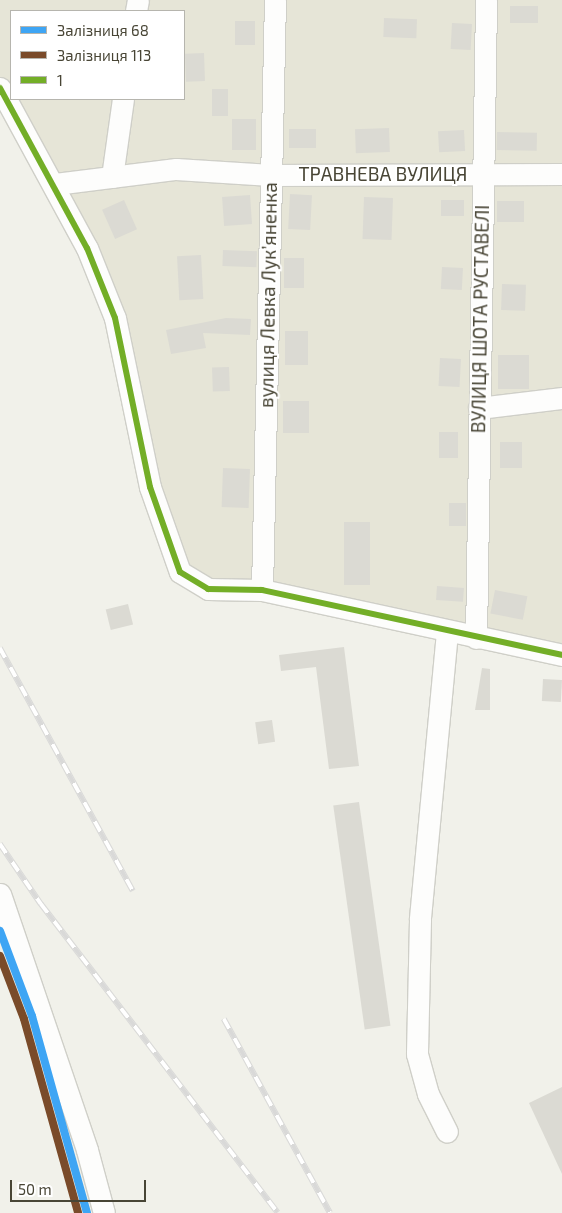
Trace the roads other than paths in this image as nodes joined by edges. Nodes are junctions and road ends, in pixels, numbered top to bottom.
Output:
1 (275, 0) edge
2 (486, 0) edge
3 (0, 88) edge
4 (123, 100) edge
5 (482, 173) junction
6 (562, 174) edge
7 (271, 175) junction
8 (112, 177) junction
9 (54, 184) junction
10 (562, 398) edge
11 (480, 408) junction
12 (262, 590) junction
13 (447, 632) junction
14 (476, 638) junction
15 (562, 655) edge
16 (0, 894) edge
17 (447, 1132) dead end
18 (104, 1213) edge

1 - 7 street, вулиця Левка Лукʼяненка
2 - 5 street, ВУЛИЦЯ ШОТА РУСТАВЕЛІ
3 - 9 street
4 - 8 street
5 - 6 street, ТРАВНЕВА ВУЛИЦЯ
5 - 7 street, ТРАВНЕВА ВУЛИЦЯ
5 - 11 street, ВУЛИЦЯ ШОТА РУСТАВЕЛІ
7 - 8 street, ТРАВНЕВА ВУЛИЦЯ
7 - 12 street, вулиця Левка Лукʼяненка
8 - 9 street, ТРАВНЕВА ВУЛИЦЯ
9 - 12 street
10 - 11 street
11 - 14 street, ВУЛИЦЯ ШОТА РУСТАВЕЛІ
12 - 13 street
13 - 14 street
13 - 17 street
14 - 15 street
16 - 18 street

